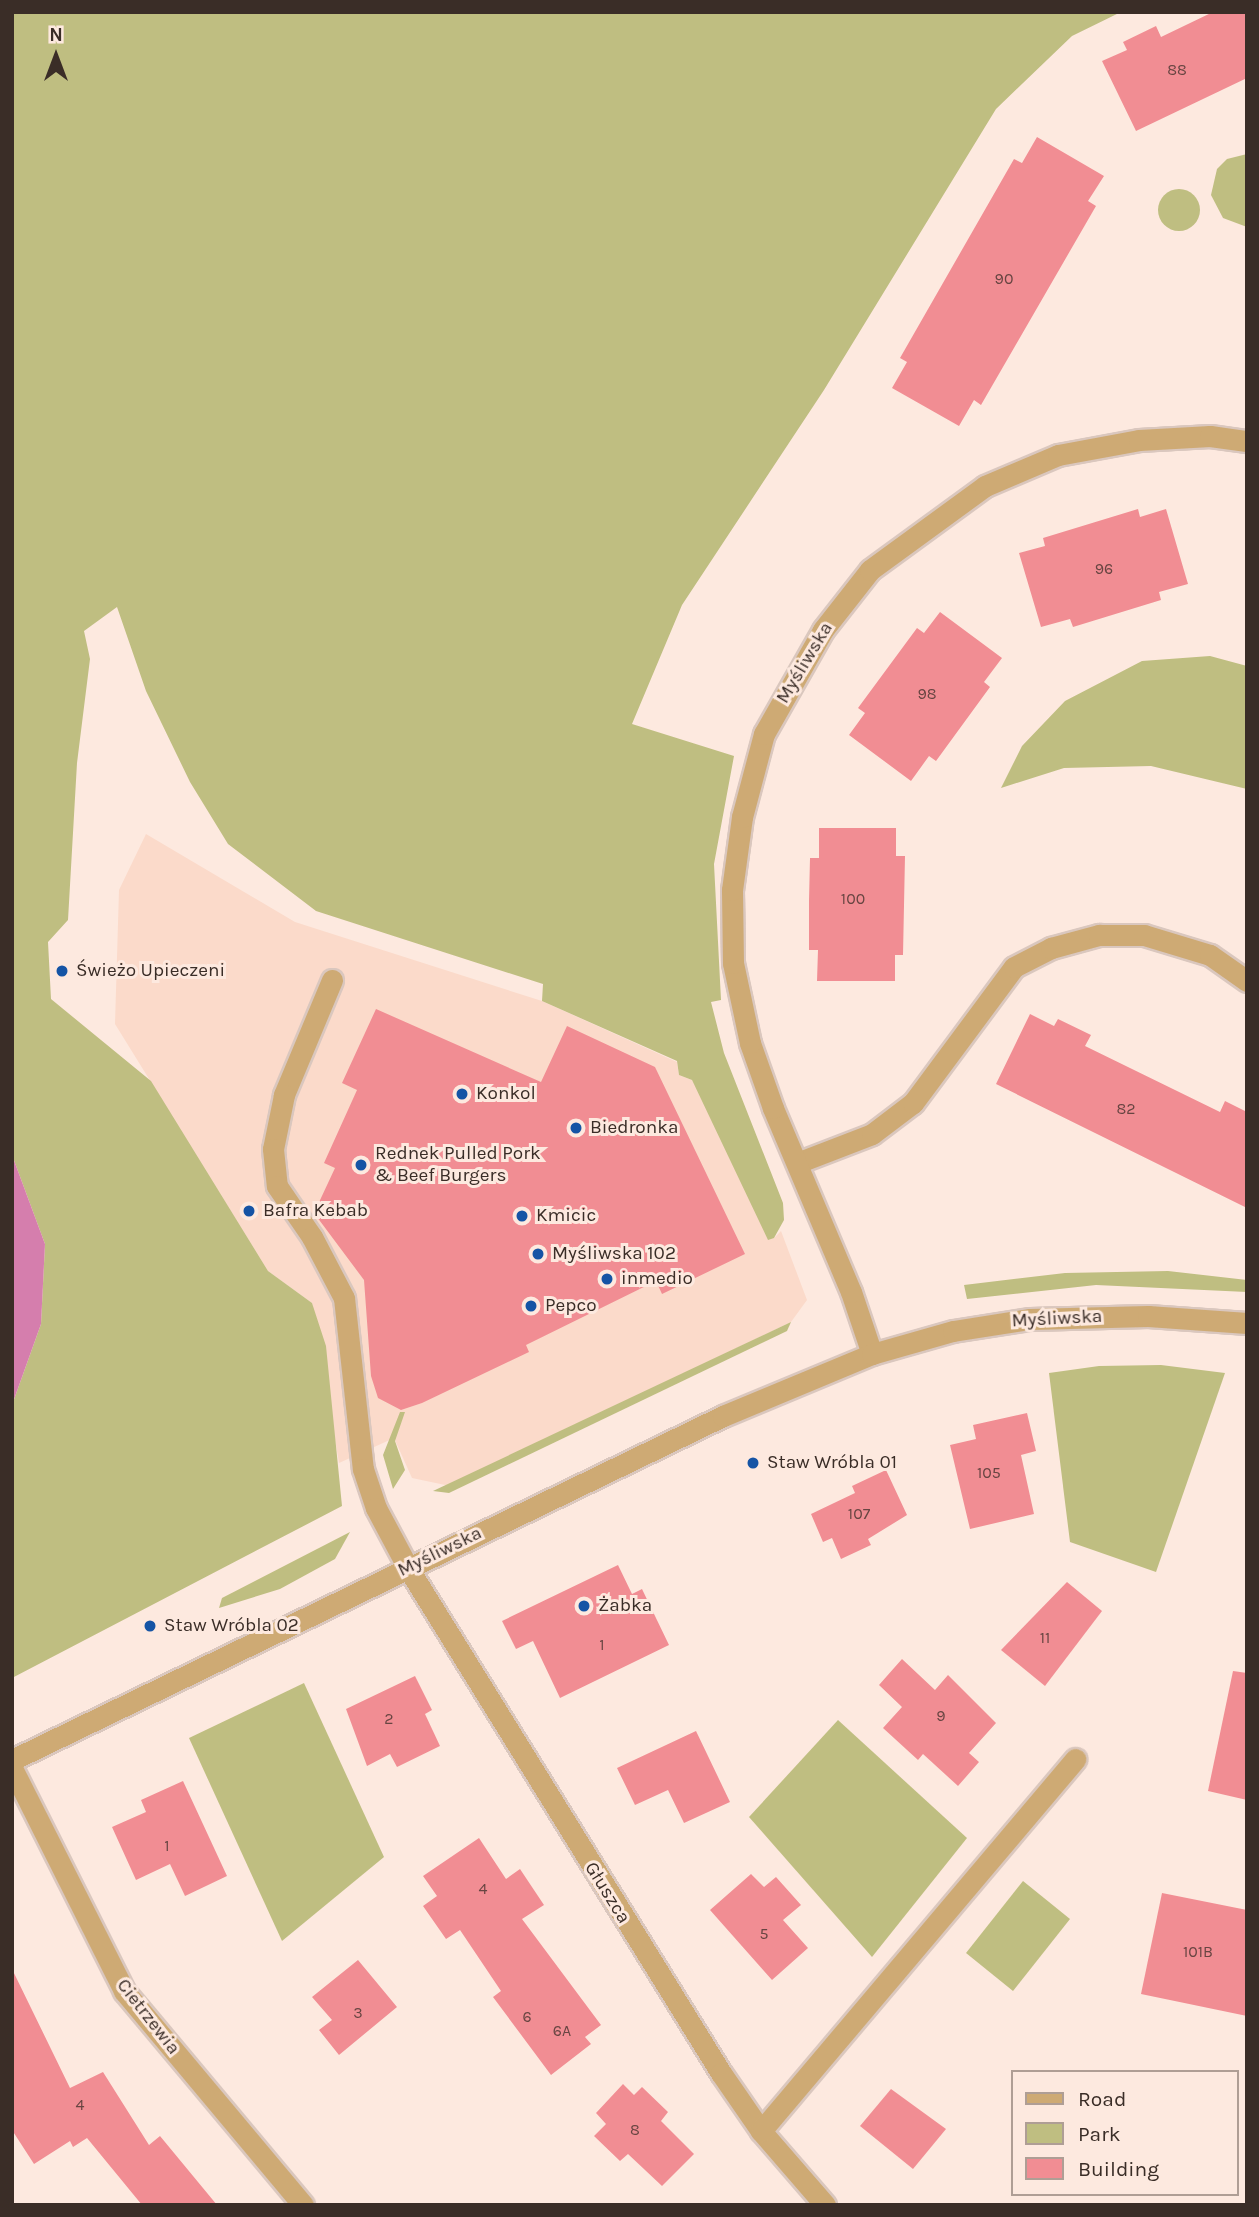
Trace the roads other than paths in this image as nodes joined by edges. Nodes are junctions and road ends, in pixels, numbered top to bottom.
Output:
1 (1247, 440) edge
2 (332, 980) dead end
3 (1247, 981) edge
4 (797, 1163) junction
5 (1247, 1322) edge
6 (872, 1354) junction
7 (408, 1568) junction
8 (12, 1759) edge
9 (1076, 1759) dead end
10 (12, 1768) edge
11 (761, 2131) junction
12 (303, 2205) edge
13 (825, 2205) edge

1 - 4 street, Myśliwska
2 - 7 street, Głuszca
3 - 4 street
4 - 6 street, Myśliwska
5 - 6 street, Myśliwska
6 - 7 street, Myśliwska
7 - 8 street, Myśliwska
7 - 11 street, Głuszca
9 - 11 street
10 - 12 street, Cietrzewia
11 - 13 street, Głuszca

